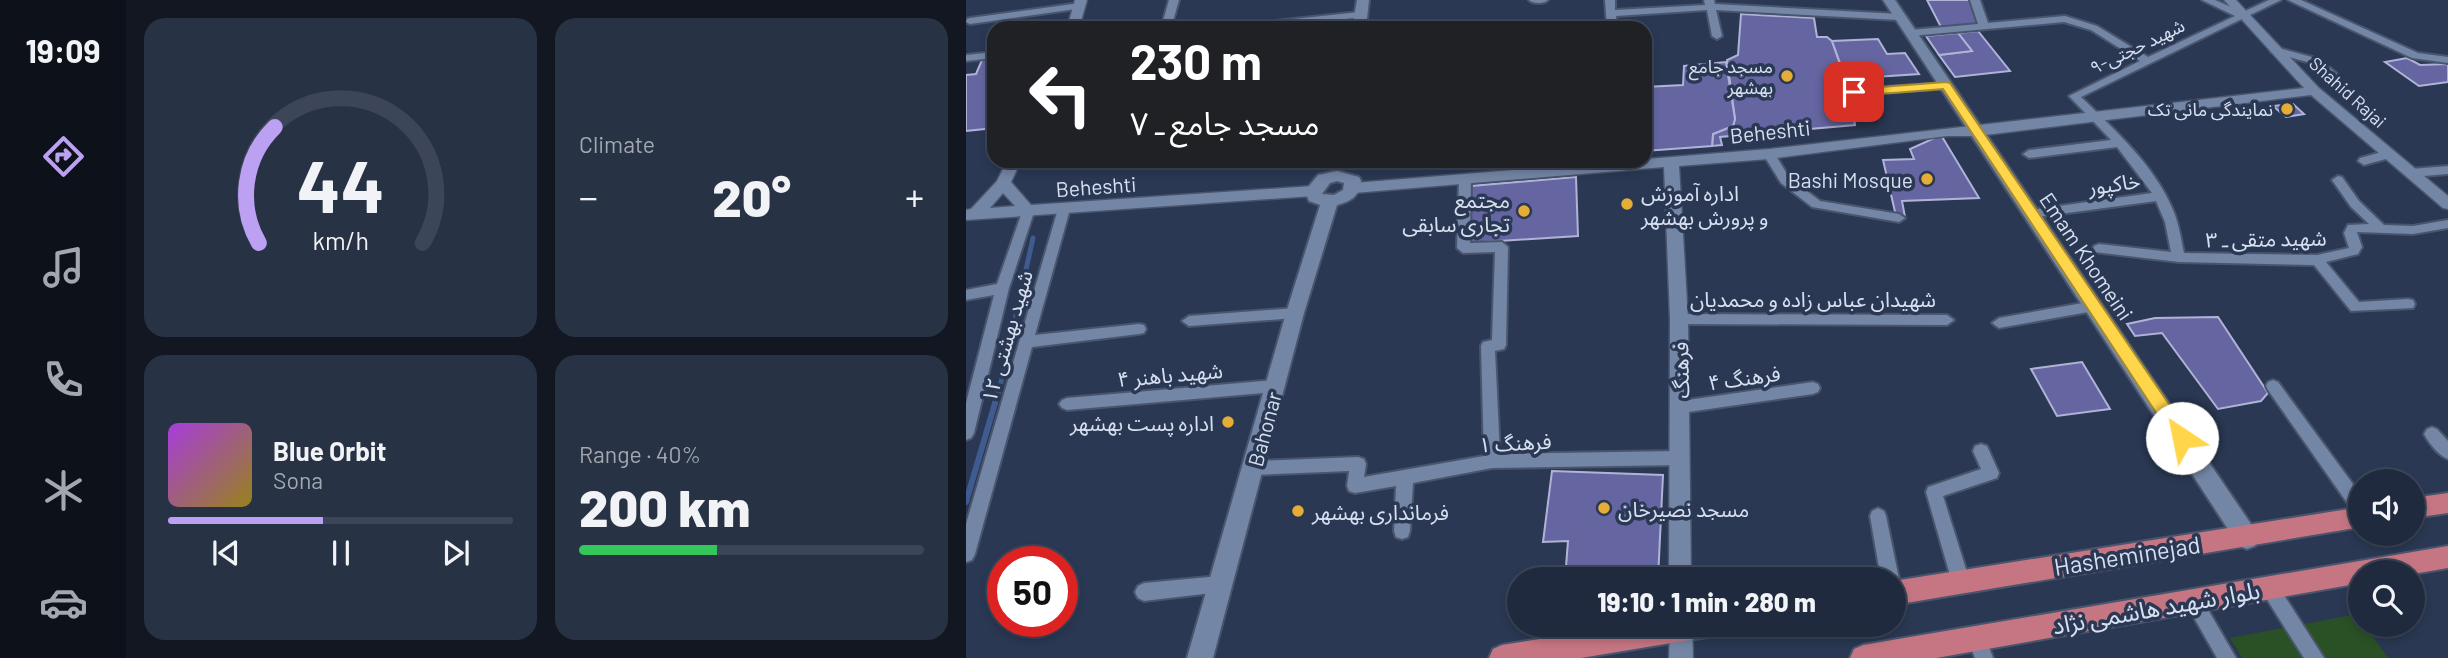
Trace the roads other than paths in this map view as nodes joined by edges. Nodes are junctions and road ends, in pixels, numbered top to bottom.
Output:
1 (1174, 0) edge
2 (1363, 0) edge
3 (1534, 0) edge
4 (1543, 0) edge
5 (1610, 0) edge
6 (1889, 0) edge
7 (1975, 0) edge
8 (2207, 0) edge
9 (2230, 0) edge
10 (2276, 0) edge
11 (2293, 0) edge
12 (1080, 3) edge
13 (1709, 4) edge
14 (1780, 5) edge
15 (1612, 13) junction
16 (2242, 15) junction
17 (1899, 17) junction
18 (970, 21) dead end
19 (1075, 21) edge
20 (1168, 21) edge
21 (1359, 21) edge
22 (1612, 21) edge
23 (1984, 26) junction
24 (1910, 33) junction
25 (1717, 36) dead end
26 (2275, 50) junction
27 (987, 56) edge
28 (966, 58) edge
29 (2448, 60) edge
30 (2147, 61) junction
31 (2336, 77) dead end
32 (1946, 86) junction
33 (2314, 91) junction
34 (1854, 92) dead end
35 (2097, 117) junction
36 (1977, 132) junction
37 (2118, 143) junction
38 (1769, 154) junction
39 (2029, 154) dead end
40 (2389, 154) junction
41 (1671, 160) junction
42 (2364, 161) dead end
43 (1652, 162) edge
44 (1010, 168) edge
45 (1339, 168) edge
46 (1589, 168) edge
47 (2448, 170) edge
48 (2411, 173) junction
49 (1465, 180) junction
50 (2338, 180) dead end
51 (1003, 183) junction
52 (1354, 188) junction
53 (2161, 195) junction
54 (1322, 196) junction
55 (2448, 204) edge
56 (1064, 209) junction
57 (1028, 212) junction
58 (971, 214) edge
59 (2031, 214) junction
60 (1899, 218) dead end
61 (2448, 224) edge
62 (2379, 227) junction
63 (2099, 249) dead end
64 (2179, 257) junction
65 (2317, 260) junction
66 (1002, 288) junction
67 (966, 295) edge
68 (2408, 304) dead end
69 (2094, 306) junction
70 (1295, 313) junction
71 (1679, 319) junction
72 (1947, 320) dead end
73 (1189, 321) dead end
74 (1999, 323) dead end
75 (1139, 329) dead end
76 (1026, 342) junction
77 (1275, 386) junction
78 (2273, 386) dead end
79 (1813, 388) dead end
80 (971, 393) edge
81 (1068, 404) dead end
82 (1681, 407) junction
83 (966, 433) edge
84 (2432, 434) dead end
85 (1981, 451) dead end
86 (2448, 452) edge
87 (1679, 458) junction
88 (1492, 461) junction
89 (1254, 468) junction
90 (1405, 477) junction
91 (2348, 491) edge
92 (2448, 503) edge
93 (2425, 506) edge
94 (1878, 516) dead end
95 (2348, 519) edge
96 (1402, 531) dead end
97 (2247, 538) junction
98 (966, 554) edge
99 (2448, 557) edge
100 (1680, 567) edge
101 (1889, 567) edge
102 (1961, 582) junction
103 (1220, 584) junction
104 (2269, 587) junction
105 (1906, 591) edge
106 (1144, 592) dead end
107 (2193, 600) junction
108 (1623, 637) edge
109 (1681, 637) edge
110 (1980, 648) edge
111 (1200, 658) edge
112 (1502, 658) edge
113 (1681, 658) edge
114 (1863, 658) edge
115 (2227, 658) edge
116 (2315, 658) edge

1 - 20 street
2 - 21 main road
3 - 4 street
5 - 15 street
6 - 17 main road, Emam Khomeini
7 - 23 street
8 - 16 street
9 - 16 street, Shahid Rajai
10 - 16 street, شهید حجتی-۹
11 - 29 street
12 - 18 street
12 - 19 street
13 - 14 street
13 - 15 street
13 - 25 street
14 - 17 street
15 - 22 street
16 - 26 street, Shahid Rajai
16 - 30 street, شهید حجتی-۹
17 - 24 main road, Emam Khomeini
23 - 24 street
23 - 30 street
24 - 32 main road, Emam Khomeini
26 - 31 street
26 - 33 street, Shahid Rajai
27 - 28 street
30 - 35 street, شهید حجتی-۹
32 - 34 street
32 - 36 main road, Emam Khomeini
33 - 35 street, Beheshti
33 - 40 street, Shahid Rajai
35 - 36 street, Beheshti
35 - 37 street
36 - 38 street, Beheshti
36 - 59 main road, Emam Khomeini
37 - 39 street
37 - 53 street
38 - 41 street, Beheshti
38 - 60 street
40 - 42 street
40 - 48 street, Shahid Rajai
41 - 43 street, Beheshti
41 - 71 street, فرهنگ
44 - 51 street
45 - 52 main road
45 - 54 main road
46 - 49 street, Beheshti
47 - 48 street
48 - 55 street, Shahid Rajai
49 - 52 street, Beheshti
49 - 88 street
50 - 62 street
51 - 57 street
51 - 58 street
52 - 54 main road
53 - 59 street, خاکپور
53 - 64 street
54 - 56 street, Beheshti
54 - 70 main road, Bahonar
56 - 57 street, Beheshti
56 - 76 street, شهید بهشتی ۱۲
57 - 58 street, Beheshti
57 - 66 street
59 - 69 main road, Emam Khomeini
61 - 62 street, شهید متقی ـ ۳
62 - 65 street, شهید متقی ـ ۳
63 - 64 street, شهید متقی ـ ۳
64 - 65 street, شهید متقی ـ ۳
65 - 68 street
66 - 67 street
66 - 80 street
69 - 74 street
69 - 97 main road, Emam Khomeini
70 - 73 street
70 - 77 main road, Bahonar
71 - 72 street, شهیدان عباس زاده و محمدیان
71 - 82 street, فرهنگ
75 - 76 street
76 - 98 street, شهید بهشتی ۱۲
77 - 81 street, شهید باهنر ۴
77 - 89 main road, Bahonar
78 - 91 street
79 - 82 street, فرهنگ ۴
80 - 83 street
82 - 87 street, فرهنگ
84 - 86 street
85 - 102 street
87 - 88 street, فرهنگ ۱
87 - 100 street, فرهنگ
88 - 90 street, فرهنگ ۱
89 - 90 street, فرهنگ ۱
89 - 103 main road, Bahonar
90 - 96 street
92 - 93 main road
94 - 101 street
95 - 97 main road, Hasheminejad
97 - 102 main road, Hasheminejad
99 - 104 main road, بلوار شهید هاشمی نژاد
102 - 105 main road, Hasheminejad
103 - 106 street
103 - 111 main road, Bahonar
104 - 107 main road, بلوار شهید هاشمی نژاد
104 - 116 street
107 - 110 main road, بلوار شهید هاشمی نژاد
107 - 115 street
108 - 112 main road
109 - 113 street
110 - 114 main road, بلوار شهید هاشمی نژاد

